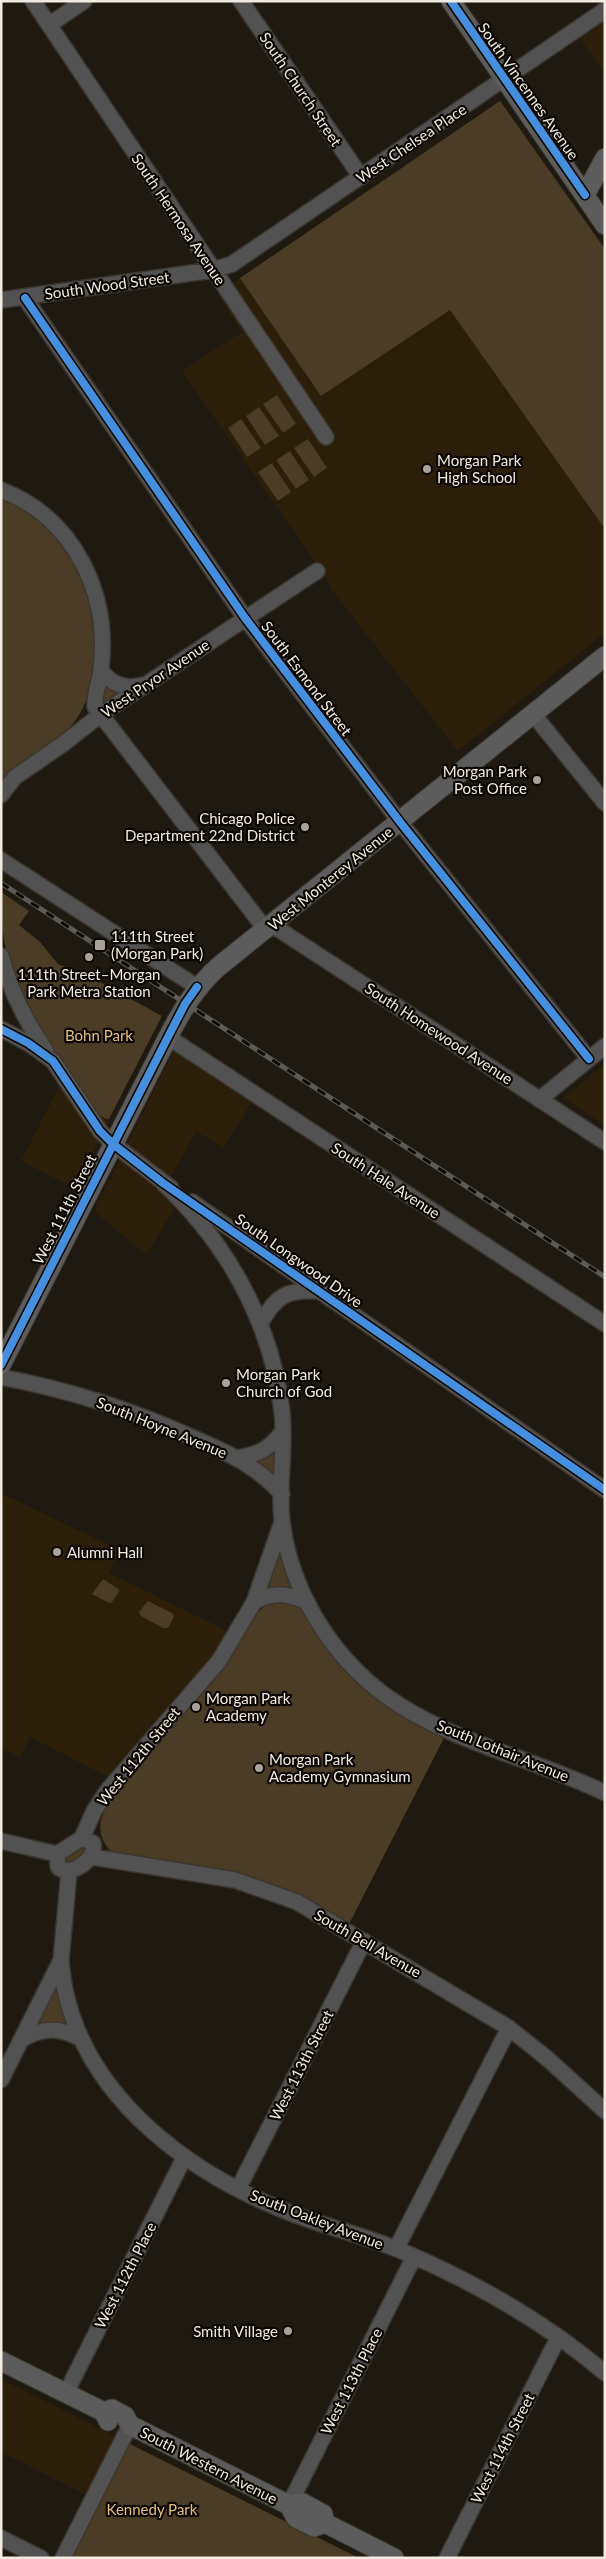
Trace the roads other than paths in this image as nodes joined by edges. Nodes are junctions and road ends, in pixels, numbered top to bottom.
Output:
1 (32, 1) edge
2 (84, 1) edge
3 (241, 1) edge
4 (451, 1) edge
5 (605, 10) edge
6 (49, 25) junction
7 (504, 79) junction
8 (605, 158) edge
9 (361, 177) junction
10 (585, 196) junction
11 (605, 225) edge
12 (214, 270) junction
13 (25, 298) junction
14 (1, 300) edge
15 (326, 437) dead end
16 (1, 490) edge
17 (317, 571) dead end
18 (245, 618) junction
19 (605, 656) edge
20 (101, 670) junction
21 (148, 683) junction
22 (533, 714) junction
23 (100, 715) junction
24 (1, 795) edge
25 (605, 803) edge
26 (400, 822) junction
27 (1, 860) edge
28 (269, 927) junction
29 (1, 956) edge
30 (5, 971) junction
31 (197, 987) junction
32 (1, 993) edge
33 (1, 1029) edge
34 (168, 1037) junction
35 (605, 1046) edge
36 (589, 1059) junction
37 (53, 1061) junction
38 (540, 1099) junction
39 (605, 1142) edge
40 (113, 1144) junction
41 (163, 1183) junction
42 (320, 1291) junction
43 (260, 1324) junction
44 (605, 1324) edge
45 (1, 1365) edge
46 (1, 1377) edge
47 (283, 1431) junction
48 (237, 1458) junction
49 (605, 1490) edge
50 (282, 1494) junction
51 (282, 1520) junction
52 (305, 1601) junction
53 (254, 1602) junction
54 (605, 1793) edge
55 (82, 1838) junction
56 (1, 1841) edge
57 (57, 1854) junction
58 (93, 1857) junction
59 (69, 1872) junction
60 (364, 1941) junction
61 (61, 1960) junction
62 (509, 2028) junction
63 (81, 2038) junction
64 (22, 2040) junction
65 (1, 2080) edge
66 (605, 2111) edge
67 (184, 2158) junction
68 (238, 2189) junction
69 (396, 2249) junction
70 (414, 2257) junction
71 (558, 2338) junction
72 (1, 2360) edge
73 (605, 2374) edge
74 (66, 2393) junction
75 (130, 2425) junction
76 (289, 2505) junction
77 (1, 2538) edge
78 (41, 2558) edge
79 (63, 2558) edge
80 (394, 2558) edge
81 (447, 2558) edge

1 - 6 street, South Hermosa Avenue
2 - 6 street
3 - 9 street, South Church Street
4 - 7 main road, South Vincennes Avenue
5 - 7 street, West Chelsea Place
6 - 12 street, South Hermosa Avenue
7 - 9 street, West Chelsea Place
7 - 10 main road, South Vincennes Avenue
8 - 10 main road
9 - 12 street, West Chelsea Place
10 - 11 main road, South Vincennes Avenue
12 - 13 street, South Wood Street
12 - 15 street, South Hermosa Avenue
13 - 14 street, South Wood Street
13 - 18 street, South Esmond Street
16 - 20 street, South Homewood Avenue
17 - 18 street, West Pryor Avenue
18 - 21 street, West Pryor Avenue
18 - 26 street, South Esmond Street
19 - 22 main road, West Monterey Avenue
20 - 21 street
20 - 23 street, South Homewood Avenue
21 - 23 street, West Pryor Avenue
22 - 25 street
22 - 26 main road, West Monterey Avenue
23 - 24 street, West Pryor Avenue
23 - 28 street, South Homewood Avenue
26 - 28 main road, West Monterey Avenue
26 - 36 street, South Esmond Street
27 - 31 street
28 - 31 main road, West Monterey Avenue
28 - 38 street, South Homewood Avenue
29 - 30 street
30 - 32 street
30 - 37 street
31 - 34 main road, West 111th Street
33 - 37 street, South Longwood Drive
34 - 40 main road, West 111th Street
34 - 44 street, South Hale Avenue
35 - 36 street
36 - 38 street
37 - 40 street, South Longwood Drive
38 - 39 street, South Homewood Avenue
40 - 41 street, South Longwood Drive
40 - 45 main road, West 111th Street
41 - 42 street, South Longwood Drive
41 - 43 street, South Lothair Avenue
42 - 43 street
42 - 49 street, South Longwood Drive
43 - 47 street, South Lothair Avenue
46 - 48 street, South Hoyne Avenue
47 - 48 street
47 - 50 street, South Lothair Avenue
48 - 50 street, South Hoyne Avenue
50 - 51 street, South Lothair Avenue
51 - 52 street, South Lothair Avenue
51 - 53 street, West 112th Street
52 - 53 street
52 - 54 street, South Lothair Avenue
53 - 55 street, West 112th Street
55 - 57 street
55 - 58 street
56 - 57 street
57 - 59 street
58 - 59 street
58 - 60 street, South Bell Avenue
59 - 61 street
60 - 62 street, South Bell Avenue
60 - 68 street, West 113th Street
61 - 63 street, South Oakley Avenue
61 - 64 street
62 - 66 street, South Bell Avenue
62 - 69 street
63 - 64 street
63 - 67 street, South Oakley Avenue
64 - 65 street
67 - 68 street, South Oakley Avenue
67 - 74 street, West 112th Place
68 - 69 street, South Oakley Avenue
69 - 70 street, South Oakley Avenue
70 - 71 street, South Oakley Avenue
70 - 76 street, West 113th Place
71 - 73 street, South Oakley Avenue
71 - 81 street, West 114th Street
72 - 74 main road, South Western Avenue
74 - 75 main road, South Western Avenue
75 - 76 main road, South Western Avenue
75 - 79 street
76 - 80 main road, South Western Avenue
77 - 78 street

